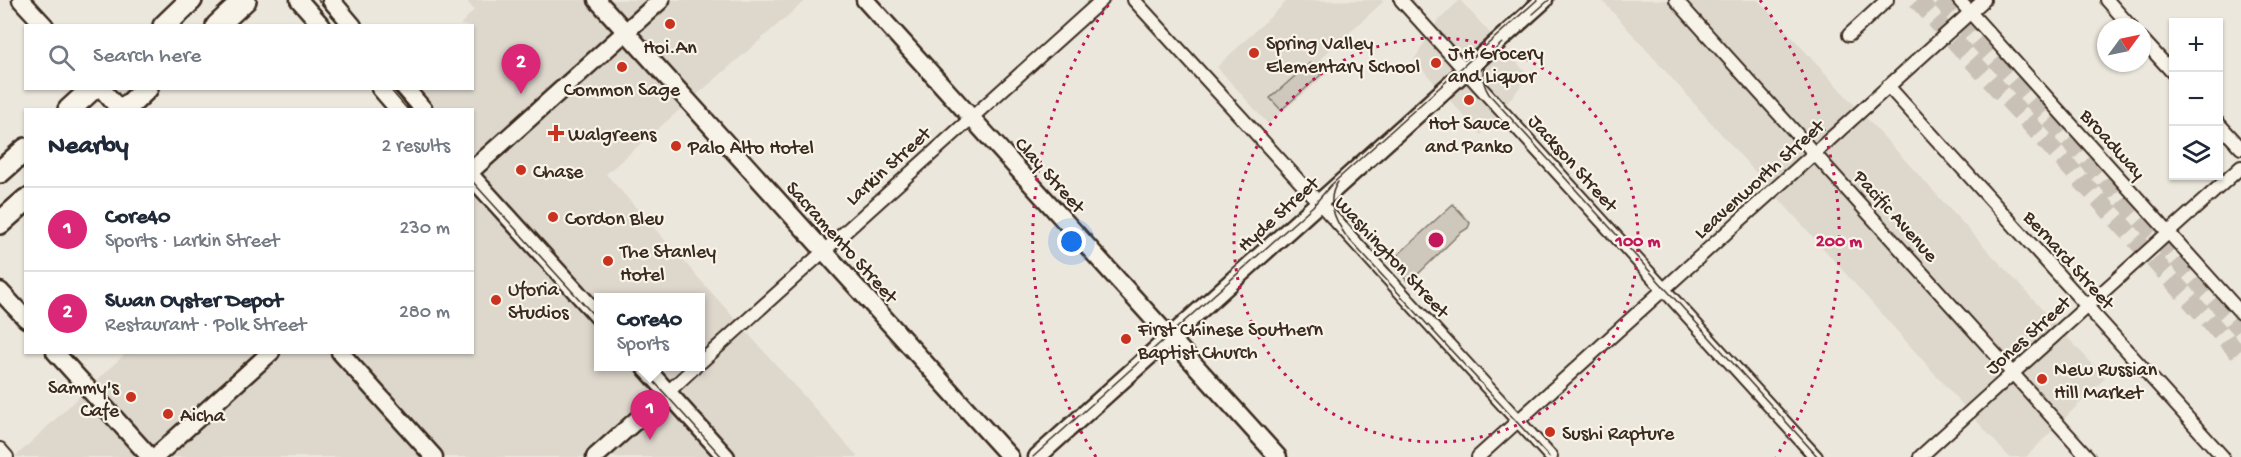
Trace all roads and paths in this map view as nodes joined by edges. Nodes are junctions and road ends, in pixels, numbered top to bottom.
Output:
1 (21, 0) edge
2 (191, 0) edge
3 (245, 0) edge
4 (299, 0) edge
5 (331, 0) edge
6 (597, 0) edge
7 (661, 0) edge
8 (865, 0) edge
9 (1102, 0) edge
10 (1134, 0) edge
11 (1401, 0) edge
12 (1544, 0) edge
13 (1676, 0) edge
14 (1887, 0) edge
15 (1959, 0) edge
16 (1984, 0) edge
17 (2107, 0) edge
18 (1970, 13) junction
19 (2123, 18) edge
20 (43, 24) edge
21 (166, 24) edge
22 (219, 24) edge
23 (320, 24) edge
24 (351, 24) edge
25 (626, 32) junction
26 (1849, 35) dead end
27 (2151, 49) edge
28 (1466, 72) junction
29 (2172, 72) edge
30 (1888, 87) junction
31 (91, 90) edge
32 (103, 90) edge
33 (145, 90) edge
34 (382, 90) edge
35 (407, 90) edge
36 (71, 108) edge
37 (120, 108) edge
38 (124, 108) edge
39 (397, 108) edge
40 (422, 108) edge
41 (972, 118) junction
42 (2221, 126) edge
43 (2241, 148) edge
44 (24, 151) edge
45 (1815, 153) junction
46 (2241, 167) edge
47 (474, 168) edge
48 (0, 172) edge
49 (474, 179) edge
50 (24, 202) edge
51 (1318, 204) junction
52 (0, 223) edge
53 (2169, 233) junction
54 (824, 251) junction
55 (1664, 289) junction
56 (0, 291) edge
57 (2087, 306) junction
58 (594, 311) edge
59 (2241, 313) edge
60 (24, 317) edge
61 (1170, 338) junction
62 (57, 354) edge
63 (269, 354) edge
64 (342, 354) edge
65 (705, 358) edge
66 (649, 371) edge
67 (691, 371) edge
68 (2013, 373) junction
69 (668, 392) junction
70 (1518, 421) junction
71 (0, 449) edge
72 (8, 457) edge
73 (150, 457) edge
74 (155, 457) edge
75 (434, 457) edge
76 (595, 457) edge
77 (726, 457) edge
78 (1010, 457) edge
79 (1037, 457) edge
80 (1278, 457) edge
81 (1478, 457) edge
82 (1551, 457) edge
83 (1816, 457) edge
84 (1920, 457) edge
85 (2088, 457) edge
86 (2223, 457) edge

1 - 20 street
2 - 21 highway
3 - 22 highway
4 - 23 street
5 - 24 street
6 - 25 street, Sacramento Street
7 - 25 street
8 - 41 street, Clay Street
9 - 41 street, Larkin Street
10 - 51 street, Washington Street
11 - 28 street, Jackson Street
12 - 28 street, Hyde Street
13 - 45 street, Pacific Avenue
14 - 26 street
15 - 18 street, Broadway
16 - 18 street, Leavenworth Street
17 - 19 street
18 - 30 street, Leavenworth Street
18 - 53 street, Broadway
25 - 47 street
25 - 54 street, Sacramento Street
27 - 29 street
28 - 51 street, Hyde Street
28 - 55 street, Jackson Street
30 - 45 street, Leavenworth Street
30 - 57 street, Bernard Street
31 - 36 highway
32 - 37 street
33 - 38 highway
34 - 39 street
35 - 40 street
41 - 54 street, Larkin Street
41 - 61 street, Clay Street
42 - 43 street
44 - 48 highway
45 - 55 street, Leavenworth Street
45 - 68 street, Pacific Avenue
46 - 53 street, Jones Street
49 - 58 street
50 - 52 highway
51 - 61 street, Hyde Street
51 - 70 street, Washington Street
53 - 57 street, Jones Street
53 - 59 street, Broadway
54 - 65 street, Larkin Street
54 - 78 street, Sacramento Street
55 - 70 street, Leavenworth Street
55 - 83 street, Jackson Street
56 - 60 street
57 - 68 street, Jones Street
57 - 86 street, Bernard Street
61 - 79 street, Hyde Street
61 - 80 street, Clay Street
62 - 73 street
63 - 74 street
64 - 75 street
66 - 69 street
67 - 69 street
68 - 84 street, Jones Street
68 - 85 street, Pacific Avenue
69 - 76 street
69 - 77 street
70 - 81 street, Leavenworth Street
70 - 82 street, Washington Street
71 - 72 street

